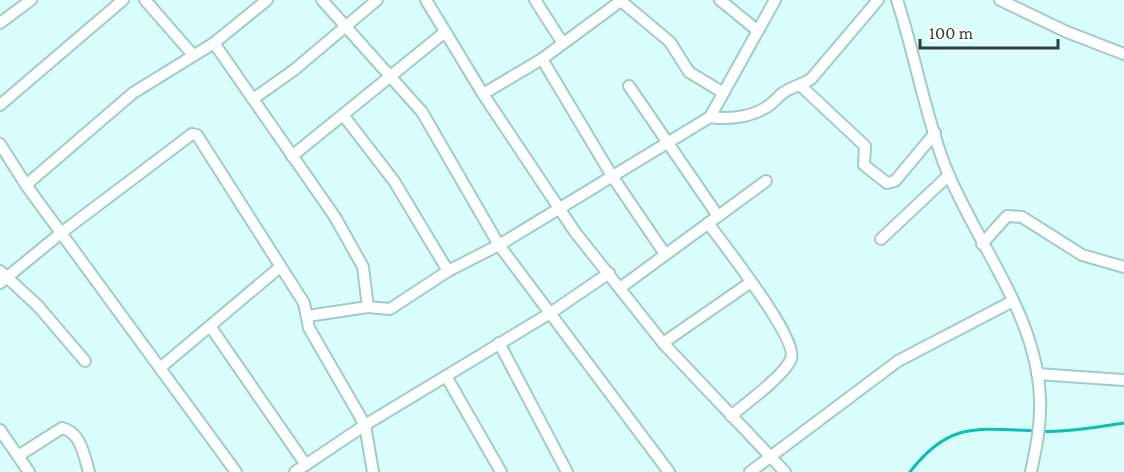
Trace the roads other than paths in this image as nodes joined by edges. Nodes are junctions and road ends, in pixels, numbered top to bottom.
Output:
1 (31, 0) edge
2 (123, 0) edge
3 (145, 0) edge
4 (322, 0) edge
5 (377, 0) edge
6 (535, 0) edge
7 (720, 0) edge
8 (775, 0) edge
9 (878, 0) edge
10 (897, 0) edge
11 (1000, 0) edge
12 (264, 1) edge
13 (428, 1) edge
14 (616, 2) edge
15 (0, 23) edge
16 (346, 27) junction
17 (758, 31) junction
18 (446, 32) junction
19 (562, 42) junction
20 (214, 43) junction
21 (1124, 54) edge
22 (193, 55) junction
23 (542, 59) junction
24 (390, 78) junction
25 (629, 86) dead end
26 (801, 86) junction
27 (722, 92) junction
28 (483, 94) junction
29 (253, 99) junction
30 (0, 105) edge
31 (343, 115) junction
32 (710, 117) junction
33 (935, 133) junction
34 (668, 142) junction
35 (0, 144) edge
36 (292, 156) junction
37 (949, 174) junction
38 (612, 176) junction
39 (766, 181) dead end
40 (26, 185) junction
41 (558, 207) junction
42 (718, 216) junction
43 (708, 223) junction
44 (61, 232) junction
45 (881, 239) dead end
46 (982, 244) junction
47 (499, 245) junction
48 (665, 254) junction
49 (280, 267) junction
50 (1124, 267) edge
51 (448, 271) junction
52 (609, 273) junction
53 (3, 277) edge
54 (751, 282) junction
55 (620, 288) junction
56 (1013, 301) junction
57 (368, 307) junction
58 (552, 312) junction
59 (307, 316) junction
60 (210, 326) junction
61 (499, 343) junction
62 (663, 343) junction
63 (85, 361) dead end
64 (159, 368) junction
65 (1037, 374) junction
66 (446, 376) junction
67 (1124, 380) edge
68 (731, 416) junction
69 (365, 425) junction
70 (0, 430) edge
71 (771, 455) junction
72 (18, 456) junction
73 (306, 465) junction
74 (29, 472) edge
75 (89, 472) edge
76 (236, 472) edge
77 (296, 472) edge
78 (373, 472) edge
79 (501, 472) edge
80 (567, 472) edge
81 (669, 472) edge
82 (750, 472) edge
83 (785, 472) edge
84 (1031, 472) edge

1 - 15 street
2 - 30 street
3 - 22 street
4 - 16 street
5 - 16 street
6 - 19 street
7 - 17 street
8 - 17 street
9 - 26 street
10 - 33 street
11 - 21 street
12 - 20 street
13 - 18 street
14 - 19 street
14 - 27 street
16 - 24 street
16 - 29 street
17 - 27 street
18 - 24 street
18 - 28 street
19 - 23 street
20 - 22 street
20 - 29 street
22 - 40 street
23 - 28 street
23 - 38 street
24 - 31 street
24 - 47 street
25 - 34 street
26 - 32 street
26 - 33 street
27 - 32 street
28 - 41 street
29 - 36 street
31 - 36 street
31 - 51 street
32 - 34 street
33 - 37 street
34 - 38 street
34 - 42 street
35 - 40 street
36 - 57 street
37 - 45 street
37 - 46 street
38 - 41 street
38 - 48 street
39 - 42 street
40 - 44 street
41 - 47 street
41 - 52 street
42 - 43 street
43 - 48 street
43 - 54 street
44 - 49 street
44 - 53 street
44 - 64 street
46 - 50 street
46 - 56 street
47 - 51 street
47 - 58 street
48 - 55 street
49 - 59 street
49 - 60 street
51 - 57 street
52 - 55 street
52 - 58 street
53 - 63 street
54 - 62 street
54 - 68 street
55 - 62 street
56 - 65 street
56 - 71 street
57 - 59 street
58 - 61 street
58 - 81 street
59 - 69 street
60 - 64 street
60 - 73 street
61 - 66 street
61 - 80 street
62 - 68 street
64 - 76 street
65 - 67 street
65 - 84 street
66 - 69 street
66 - 79 street
68 - 71 street
69 - 73 street
69 - 78 street
70 - 72 street
71 - 82 street
71 - 83 street
72 - 74 street
72 - 75 street
73 - 77 street

